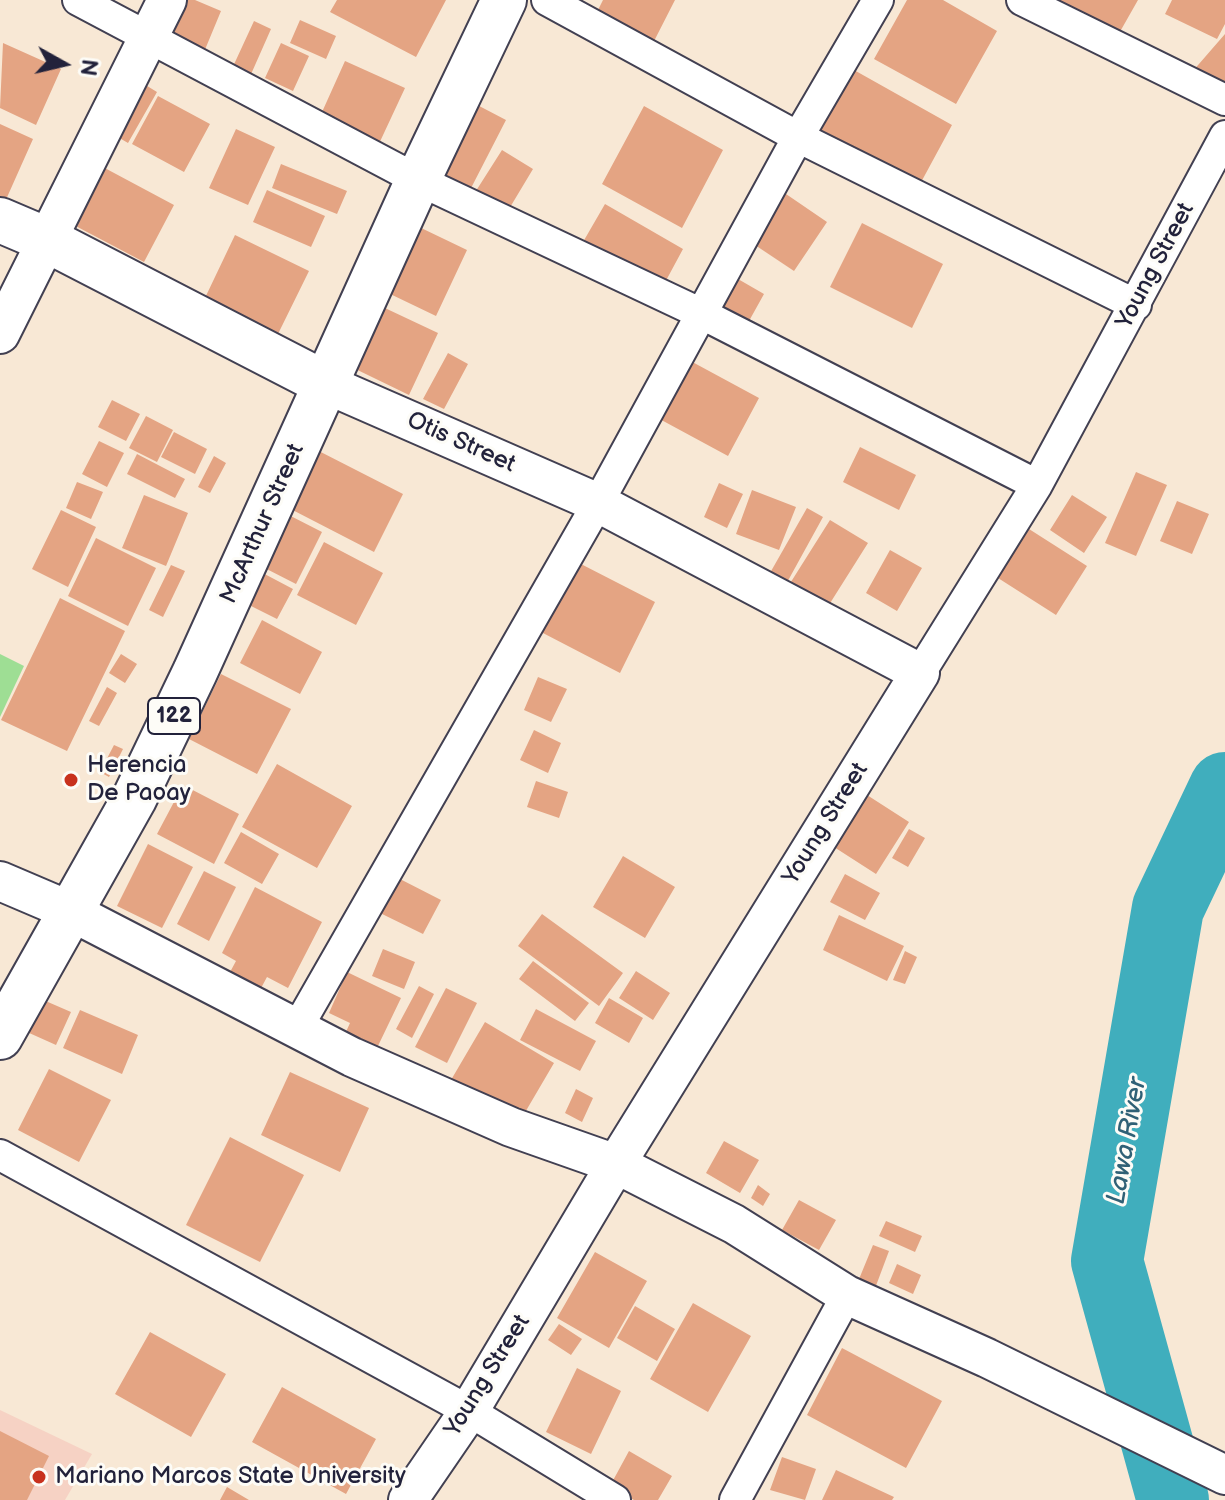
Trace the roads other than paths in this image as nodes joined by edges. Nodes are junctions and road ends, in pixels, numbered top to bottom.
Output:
1 (78, 0) edge
2 (167, 0) edge
3 (504, 0) edge
4 (547, 0) edge
5 (878, 0) edge
6 (1022, 0) edge
7 (148, 35) junction
8 (1225, 100) edge
9 (1225, 136) edge
10 (798, 137) junction
11 (418, 180) junction
12 (0, 220) edge
13 (47, 240) junction
14 (1136, 305) junction
15 (702, 314) junction
16 (0, 334) edge
17 (326, 384) junction
18 (1037, 485) junction
19 (598, 503) junction
20 (920, 673) junction
21 (0, 881) edge
22 (68, 910) junction
23 (296, 1030) junction
24 (0, 1037) edge
25 (0, 1155) edge
26 (616, 1164) junction
27 (847, 1295) junction
28 (469, 1411) junction
29 (1225, 1475) edge
30 (408, 1500) edge
31 (615, 1500) edge
32 (735, 1500) edge

1 - 7 street
2 - 7 street
3 - 11 main road, McArthur Street / 122
4 - 10 street
5 - 10 street
6 - 8 street
7 - 11 street
7 - 13 street
9 - 14 street, Young Street
10 - 14 street
10 - 15 street
11 - 15 street
11 - 17 main road, McArthur Street / 122
12 - 13 main road, Otis Street
13 - 16 street
13 - 17 main road, Otis Street
14 - 18 street, Young Street
15 - 18 street
15 - 19 street
17 - 19 street, Otis Street
17 - 22 main road, McArthur Street / 122
18 - 20 street, Young Street
19 - 20 street, Otis Street
19 - 23 street
20 - 26 street, Young Street
21 - 22 street
22 - 23 street
22 - 24 main road, McArthur Street / 122
23 - 26 street
25 - 28 street
26 - 27 street
26 - 28 street, Young Street
27 - 29 street
27 - 32 street
28 - 30 street, Young Street
28 - 31 street

